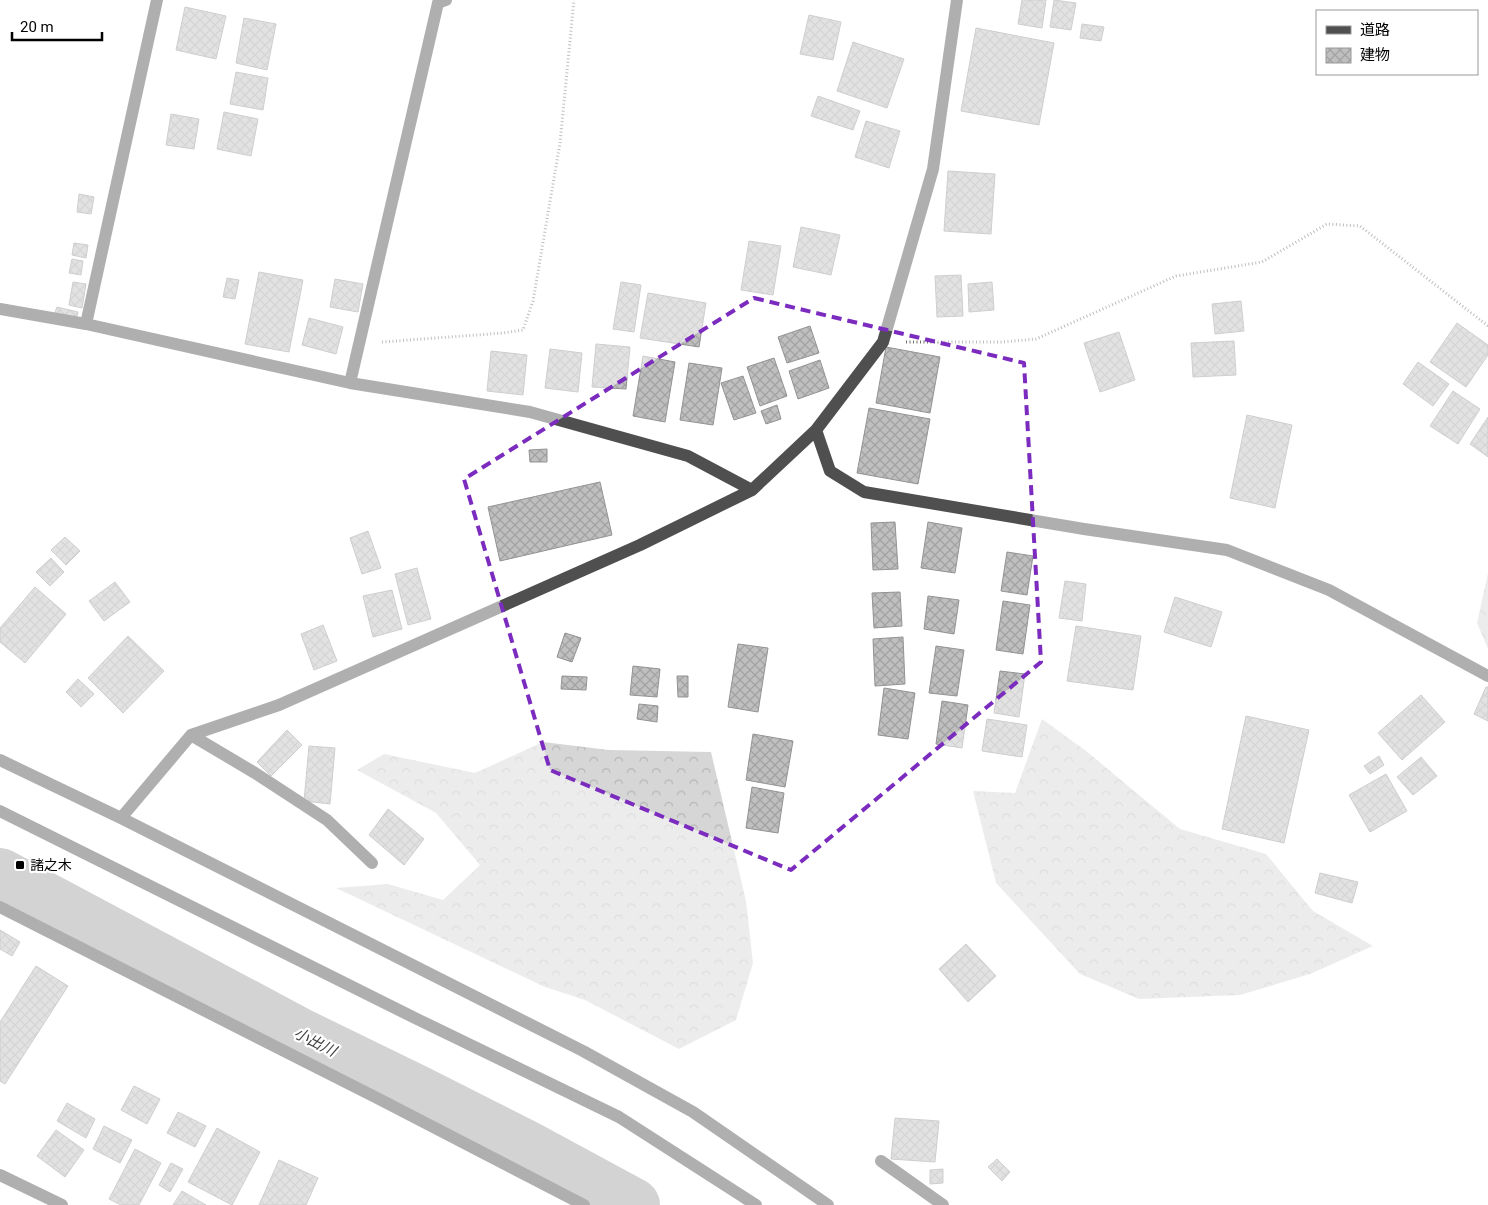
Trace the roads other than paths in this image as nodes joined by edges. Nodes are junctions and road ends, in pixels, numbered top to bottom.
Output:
1 (157, 0) edge
2 (446, 0) edge
3 (957, 0) edge
4 (0, 309) edge
5 (86, 324) junction
6 (350, 383) junction
7 (816, 430) junction
8 (752, 490) junction
9 (1488, 676) edge
10 (191, 735) junction
11 (0, 760) edge
12 (0, 811) edge
13 (121, 818) junction
14 (372, 862) dead end
15 (0, 908) edge
16 (881, 1161) dead end
17 (0, 1175) edge
18 (62, 1205) edge
19 (584, 1205) edge
20 (756, 1205) edge
21 (828, 1205) edge
22 (943, 1205) edge

1 - 5 street
2 - 6 street
3 - 7 street
4 - 5 street
5 - 6 street
6 - 8 street
7 - 8 street
7 - 9 street
8 - 10 street
10 - 13 street
10 - 14 street
11 - 13 street
12 - 20 street
13 - 21 street
15 - 19 street
16 - 22 street
17 - 18 street

